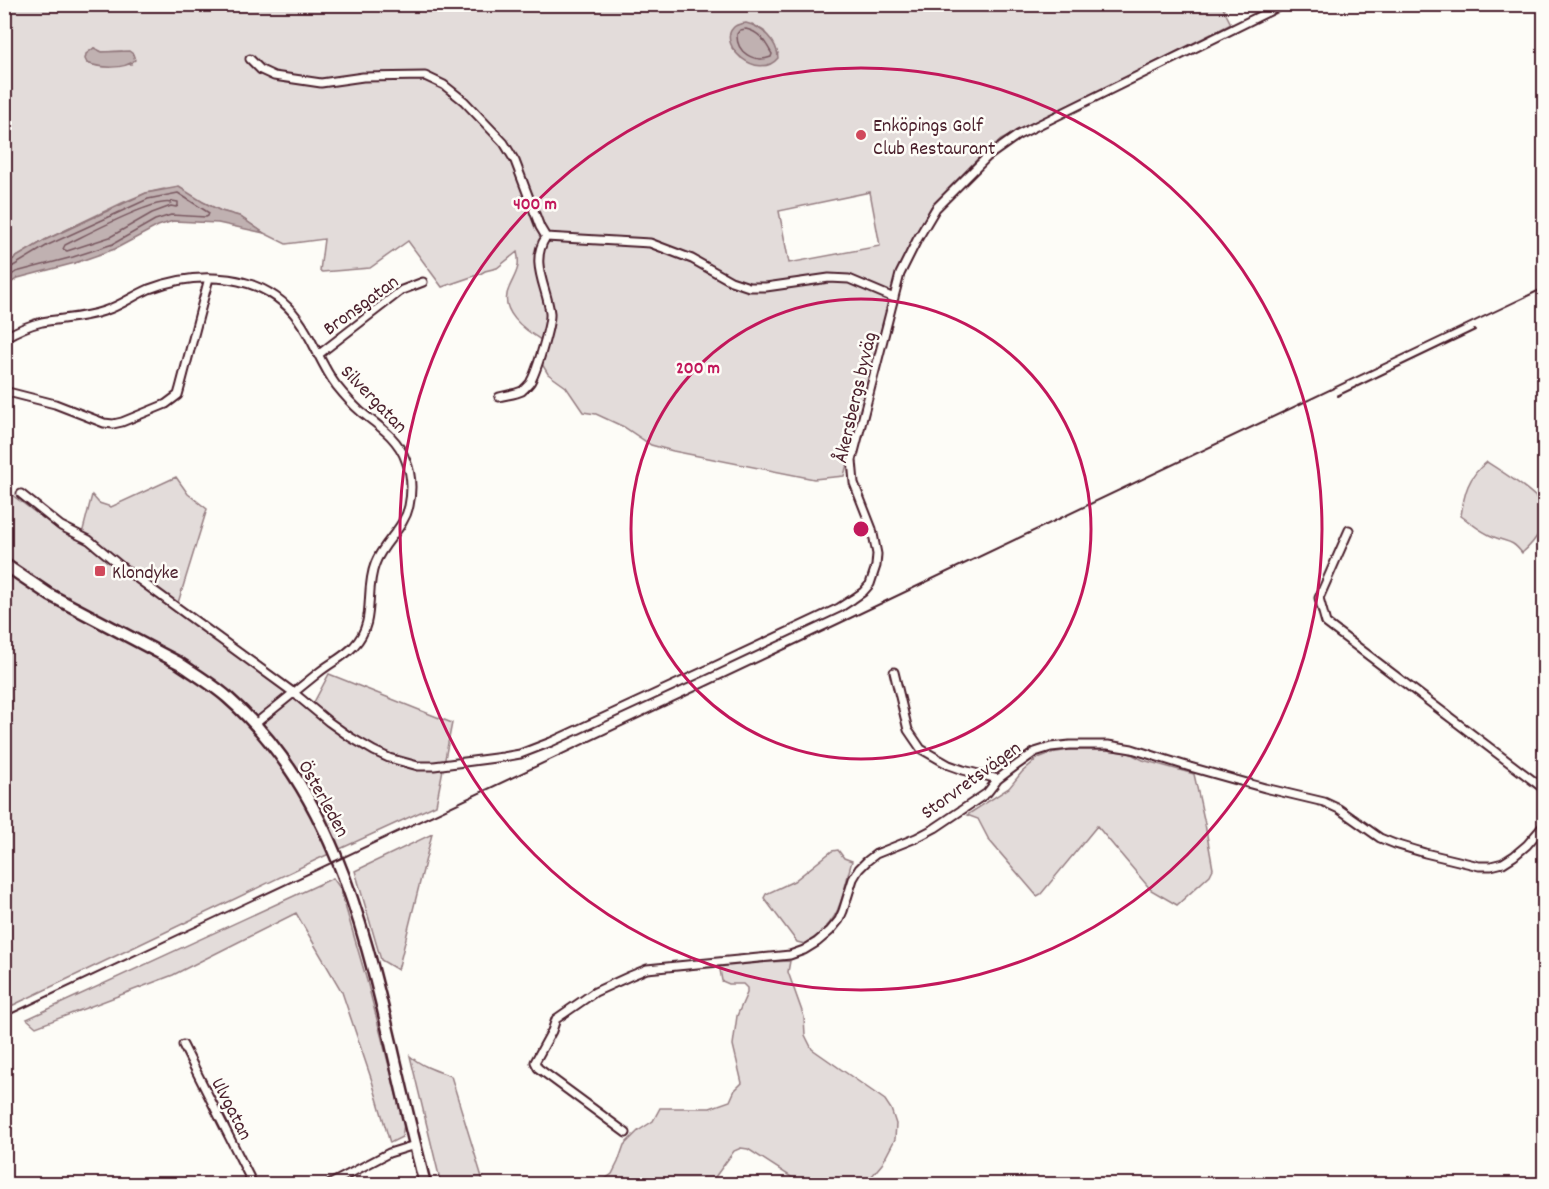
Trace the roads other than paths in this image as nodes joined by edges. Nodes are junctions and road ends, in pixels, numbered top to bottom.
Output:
1 (1284, 4) edge
2 (250, 58) dead end
3 (546, 237) junction
4 (209, 278) junction
5 (423, 282) dead end
6 (894, 298) junction
7 (4, 338) edge
8 (318, 355) junction
9 (4, 390) edge
10 (499, 397) dead end
11 (21, 494) dead end
12 (1349, 530) dead end
13 (4, 564) edge
14 (894, 672) dead end
15 (294, 693) junction
16 (255, 724) junction
17 (998, 778) junction
18 (1545, 789) edge
19 (1545, 825) edge
20 (183, 1045) dead end
21 (626, 1133) dead end
22 (415, 1145) junction
23 (253, 1185) edge
24 (330, 1185) edge
25 (425, 1185) edge

1 - 6 street, Åkersbergs byväg
2 - 3 street
3 - 6 street
3 - 10 street
4 - 7 street, Silvergatan
4 - 8 street, Silvergatan
4 - 9 street
5 - 8 street, Bronsgatan
6 - 15 street, Åkersbergs byväg
8 - 15 street, Silvergatan
11 - 15 street, Åkersbergs byväg
12 - 18 street
13 - 16 street, Österleden
14 - 17 street
15 - 16 street, Silvergatan
16 - 22 street, Österleden
17 - 19 street, Storvretsvägen
17 - 21 street, Storvretsvägen
20 - 23 street, Ulvgatan
22 - 24 street
22 - 25 street, Österleden

